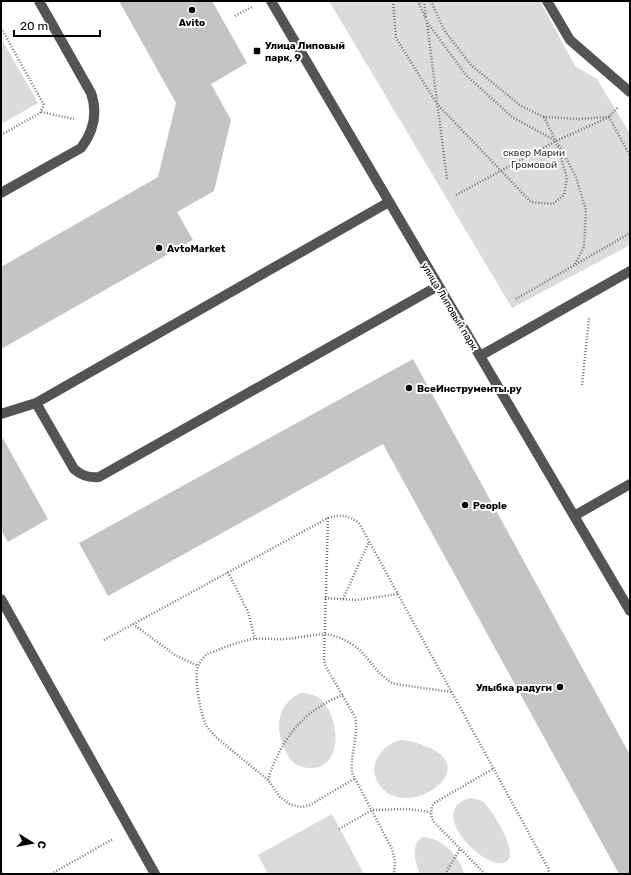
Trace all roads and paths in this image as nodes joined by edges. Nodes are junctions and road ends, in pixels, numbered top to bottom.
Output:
1 (39, 1) edge
2 (271, 1) edge
3 (393, 1) edge
4 (418, 1) edge
5 (424, 1) edge
6 (431, 1) edge
7 (547, 1) edge
8 (255, 5) dead end
9 (235, 16) dead end
10 (427, 22) junction
11 (1, 28) edge
12 (630, 92) edge
13 (437, 104) junction
14 (41, 112) junction
15 (544, 117) junction
16 (609, 117) junction
17 (93, 124) junction
18 (1, 134) edge
19 (556, 140) junction
20 (630, 156) edge
21 (501, 171) junction
22 (447, 180) dead end
23 (1, 193) edge
24 (456, 195) dead end
25 (389, 202) junction
26 (630, 234) edge
27 (575, 264) junction
28 (630, 271) edge
29 (438, 286) junction
30 (592, 293) junction
31 (516, 299) dead end
32 (480, 356) junction
33 (582, 385) dead end
34 (36, 403) junction
35 (1, 414) edge
36 (630, 484) edge
37 (574, 516) junction
38 (328, 518) junction
39 (369, 542) junction
40 (228, 572) junction
41 (398, 594) junction
42 (326, 598) junction
43 (1, 599) edge
44 (343, 599) junction
45 (630, 611) edge
46 (133, 624) junction
47 (324, 634) junction
48 (254, 638) junction
49 (104, 640) dead end
50 (198, 666) junction
51 (451, 692) junction
52 (343, 695) junction
53 (493, 769) junction
54 (354, 779) junction
55 (268, 780) junction
56 (372, 810) junction
57 (430, 812) junction
58 (130, 829) junction
59 (340, 829) dead end
60 (460, 849) junction
61 (51, 874) edge
62 (155, 874) edge
63 (394, 874) edge
64 (445, 874) edge
65 (485, 874) edge
66 (549, 874) edge

1 - 17 street
2 - 25 street, улица Липовый парк
3 - 13 path
4 - 10 path
5 - 10 path
6 - 15 path
7 - 12 street
8 - 9 path
10 - 13 path
10 - 19 path
11 - 14 path
13 - 21 path
13 - 22 path
14 - 17 path
14 - 18 path
15 - 16 path
15 - 19 path
16 - 19 path
16 - 20 path
17 - 23 street
19 - 21 path
19 - 21 path
19 - 27 path
21 - 24 path
25 - 29 street, улица Липовый парк
25 - 34 street
26 - 27 path
27 - 31 path
28 - 30 street
29 - 32 street, улица Липовый парк
29 - 34 street
30 - 32 street
30 - 33 path
32 - 37 street, улица Липовый парк
34 - 35 street
36 - 37 street
37 - 45 street, улица Липовый парк
38 - 39 path
38 - 40 path
38 - 42 path
39 - 41 path
39 - 44 path
40 - 46 path
40 - 48 path
41 - 44 path
41 - 51 path
42 - 44 path
42 - 47 path
43 - 58 street
46 - 49 path
46 - 50 path
47 - 48 path
47 - 51 path
47 - 52 path
48 - 50 path
50 - 55 path
51 - 53 path
52 - 54 path
52 - 55 path
53 - 57 path
53 - 66 path
54 - 55 path
54 - 56 path
56 - 57 path
56 - 59 path
56 - 63 path
57 - 60 path
58 - 61 path
58 - 62 street
60 - 64 path
60 - 65 path

